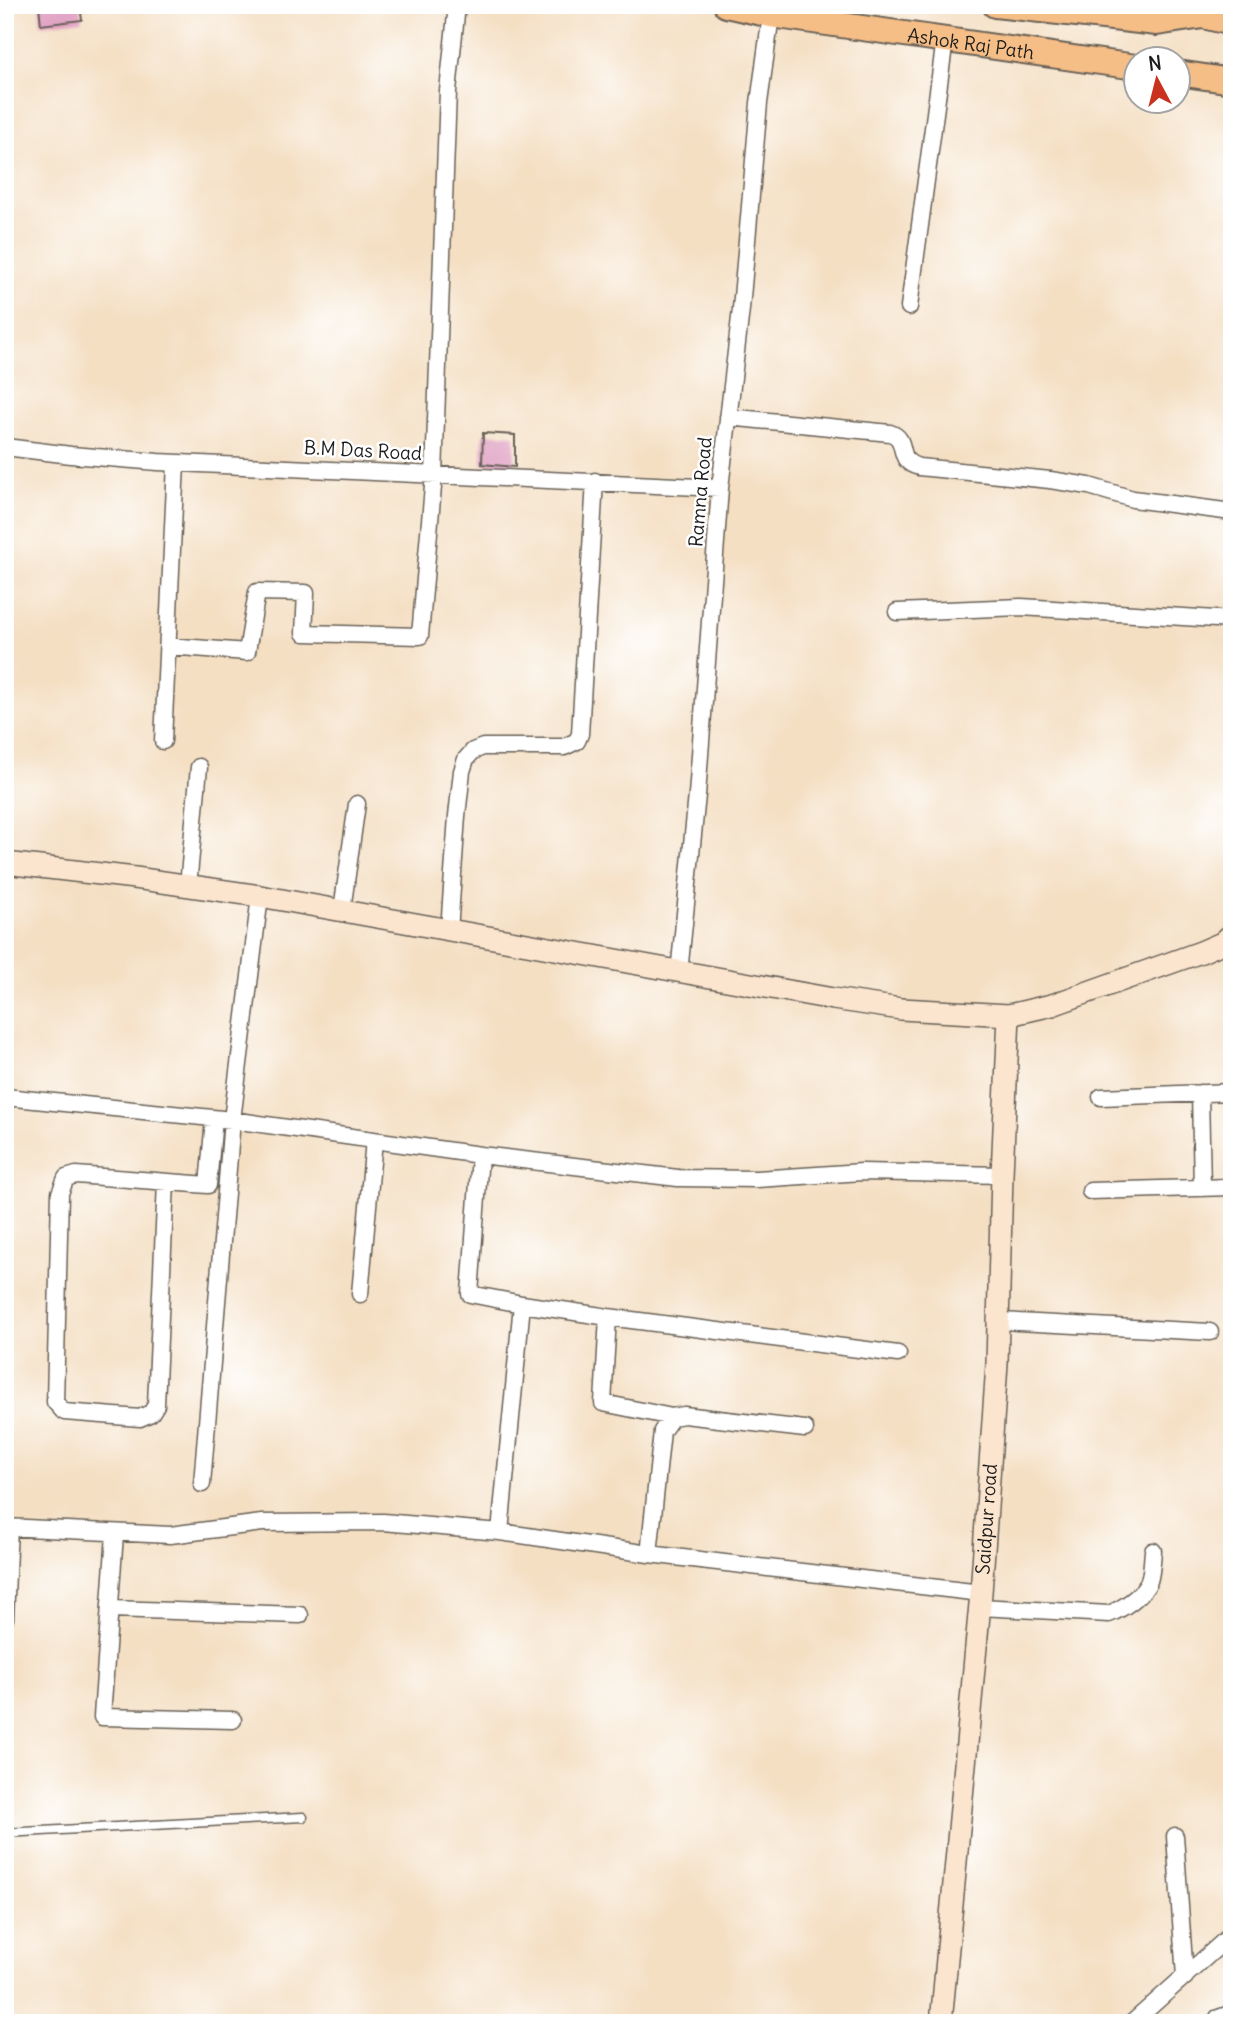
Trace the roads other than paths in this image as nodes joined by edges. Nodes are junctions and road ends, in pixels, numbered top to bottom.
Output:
1 (457, 5) edge
2 (726, 5) edge
3 (995, 5) edge
4 (1157, 10) edge
5 (771, 15) junction
6 (1232, 23) edge
7 (945, 39) junction
8 (1122, 65) edge
9 (1192, 75) edge
10 (1232, 80) edge
11 (909, 307) dead end
12 (728, 417) junction
13 (5, 447) edge
14 (176, 463) junction
15 (434, 475) junction
16 (595, 481) junction
17 (720, 488) junction
18 (1232, 512) edge
19 (897, 612) dead end
20 (1232, 620) edge
21 (168, 646) junction
22 (163, 741) dead end
23 (199, 767) dead end
24 (357, 804) dead end
25 (5, 863) edge
26 (188, 886) junction
27 (260, 897) junction
28 (342, 910) junction
29 (449, 931) junction
30 (1228, 941) edge
31 (679, 973) junction
32 (1009, 1015) junction
33 (1232, 1092) edge
34 (1200, 1093) junction
35 (5, 1097) edge
36 (1101, 1097) dead end
37 (214, 1119) junction
38 (232, 1120) junction
39 (374, 1140) junction
40 (480, 1155) junction
41 (1002, 1175) junction
42 (166, 1182) junction
43 (1232, 1187) edge
44 (1202, 1188) junction
45 (1090, 1191) dead end
46 (359, 1293) dead end
47 (522, 1304) junction
48 (608, 1317) junction
49 (1000, 1321) junction
50 (1210, 1332) dead end
51 (898, 1354) dead end
52 (673, 1417) junction
53 (805, 1429) dead end
54 (202, 1484) dead end
55 (7, 1527) edge
56 (500, 1532) junction
57 (115, 1534) junction
58 (1153, 1551) dead end
59 (649, 1554) junction
60 (980, 1600) junction
61 (110, 1609) junction
62 (300, 1615) dead end
63 (5, 1619) edge
64 (233, 1720) dead end
65 (303, 1817) dead end
66 (5, 1833) edge
67 (1175, 1836) dead end
68 (1232, 1934) edge
69 (1185, 1977) junction
70 (1232, 2009) edge
71 (941, 2023) edge
72 (1132, 2023) edge
73 (1212, 2023) edge

1 - 15 street
2 - 5 main road, Ashok Raj Path
3 - 4 main road
4 - 6 main road
5 - 7 main road, Ashok Raj Path
5 - 12 street, Ramna Road
7 - 8 main road, Ashok Raj Path
7 - 11 street
9 - 10 main road
12 - 17 street, Ramna Road
12 - 18 street
13 - 14 street, B.M Das Road
14 - 15 street, B.M Das Road
14 - 21 street
15 - 16 street, B.M Das Road
15 - 21 street
16 - 17 street, B.M Das Road
16 - 29 street
17 - 31 street, Ramna Road
19 - 20 street
21 - 22 street
23 - 26 street
24 - 28 street
25 - 26 main road
26 - 27 main road
27 - 28 main road
27 - 38 street
28 - 29 main road
29 - 31 main road
30 - 32 main road
31 - 32 main road
32 - 41 main road, Saidpur road
33 - 34 street
34 - 36 street
34 - 44 street
35 - 37 street
37 - 38 street
37 - 42 street
38 - 39 street
38 - 54 street
39 - 40 street
39 - 46 street
40 - 41 street
40 - 47 street
41 - 49 main road, Saidpur road
42 - 42 street
43 - 44 street
44 - 45 street
47 - 48 street
47 - 56 street
48 - 51 street
48 - 52 street
49 - 50 street
49 - 60 main road, Saidpur road
52 - 53 street
52 - 59 street
55 - 57 street
55 - 63 street
56 - 57 street
56 - 59 street
57 - 61 street
58 - 60 street
59 - 60 street
60 - 71 main road, Saidpur road
61 - 62 street
61 - 64 street
65 - 66 lane
67 - 69 street
68 - 69 street
69 - 72 street
70 - 73 lane

